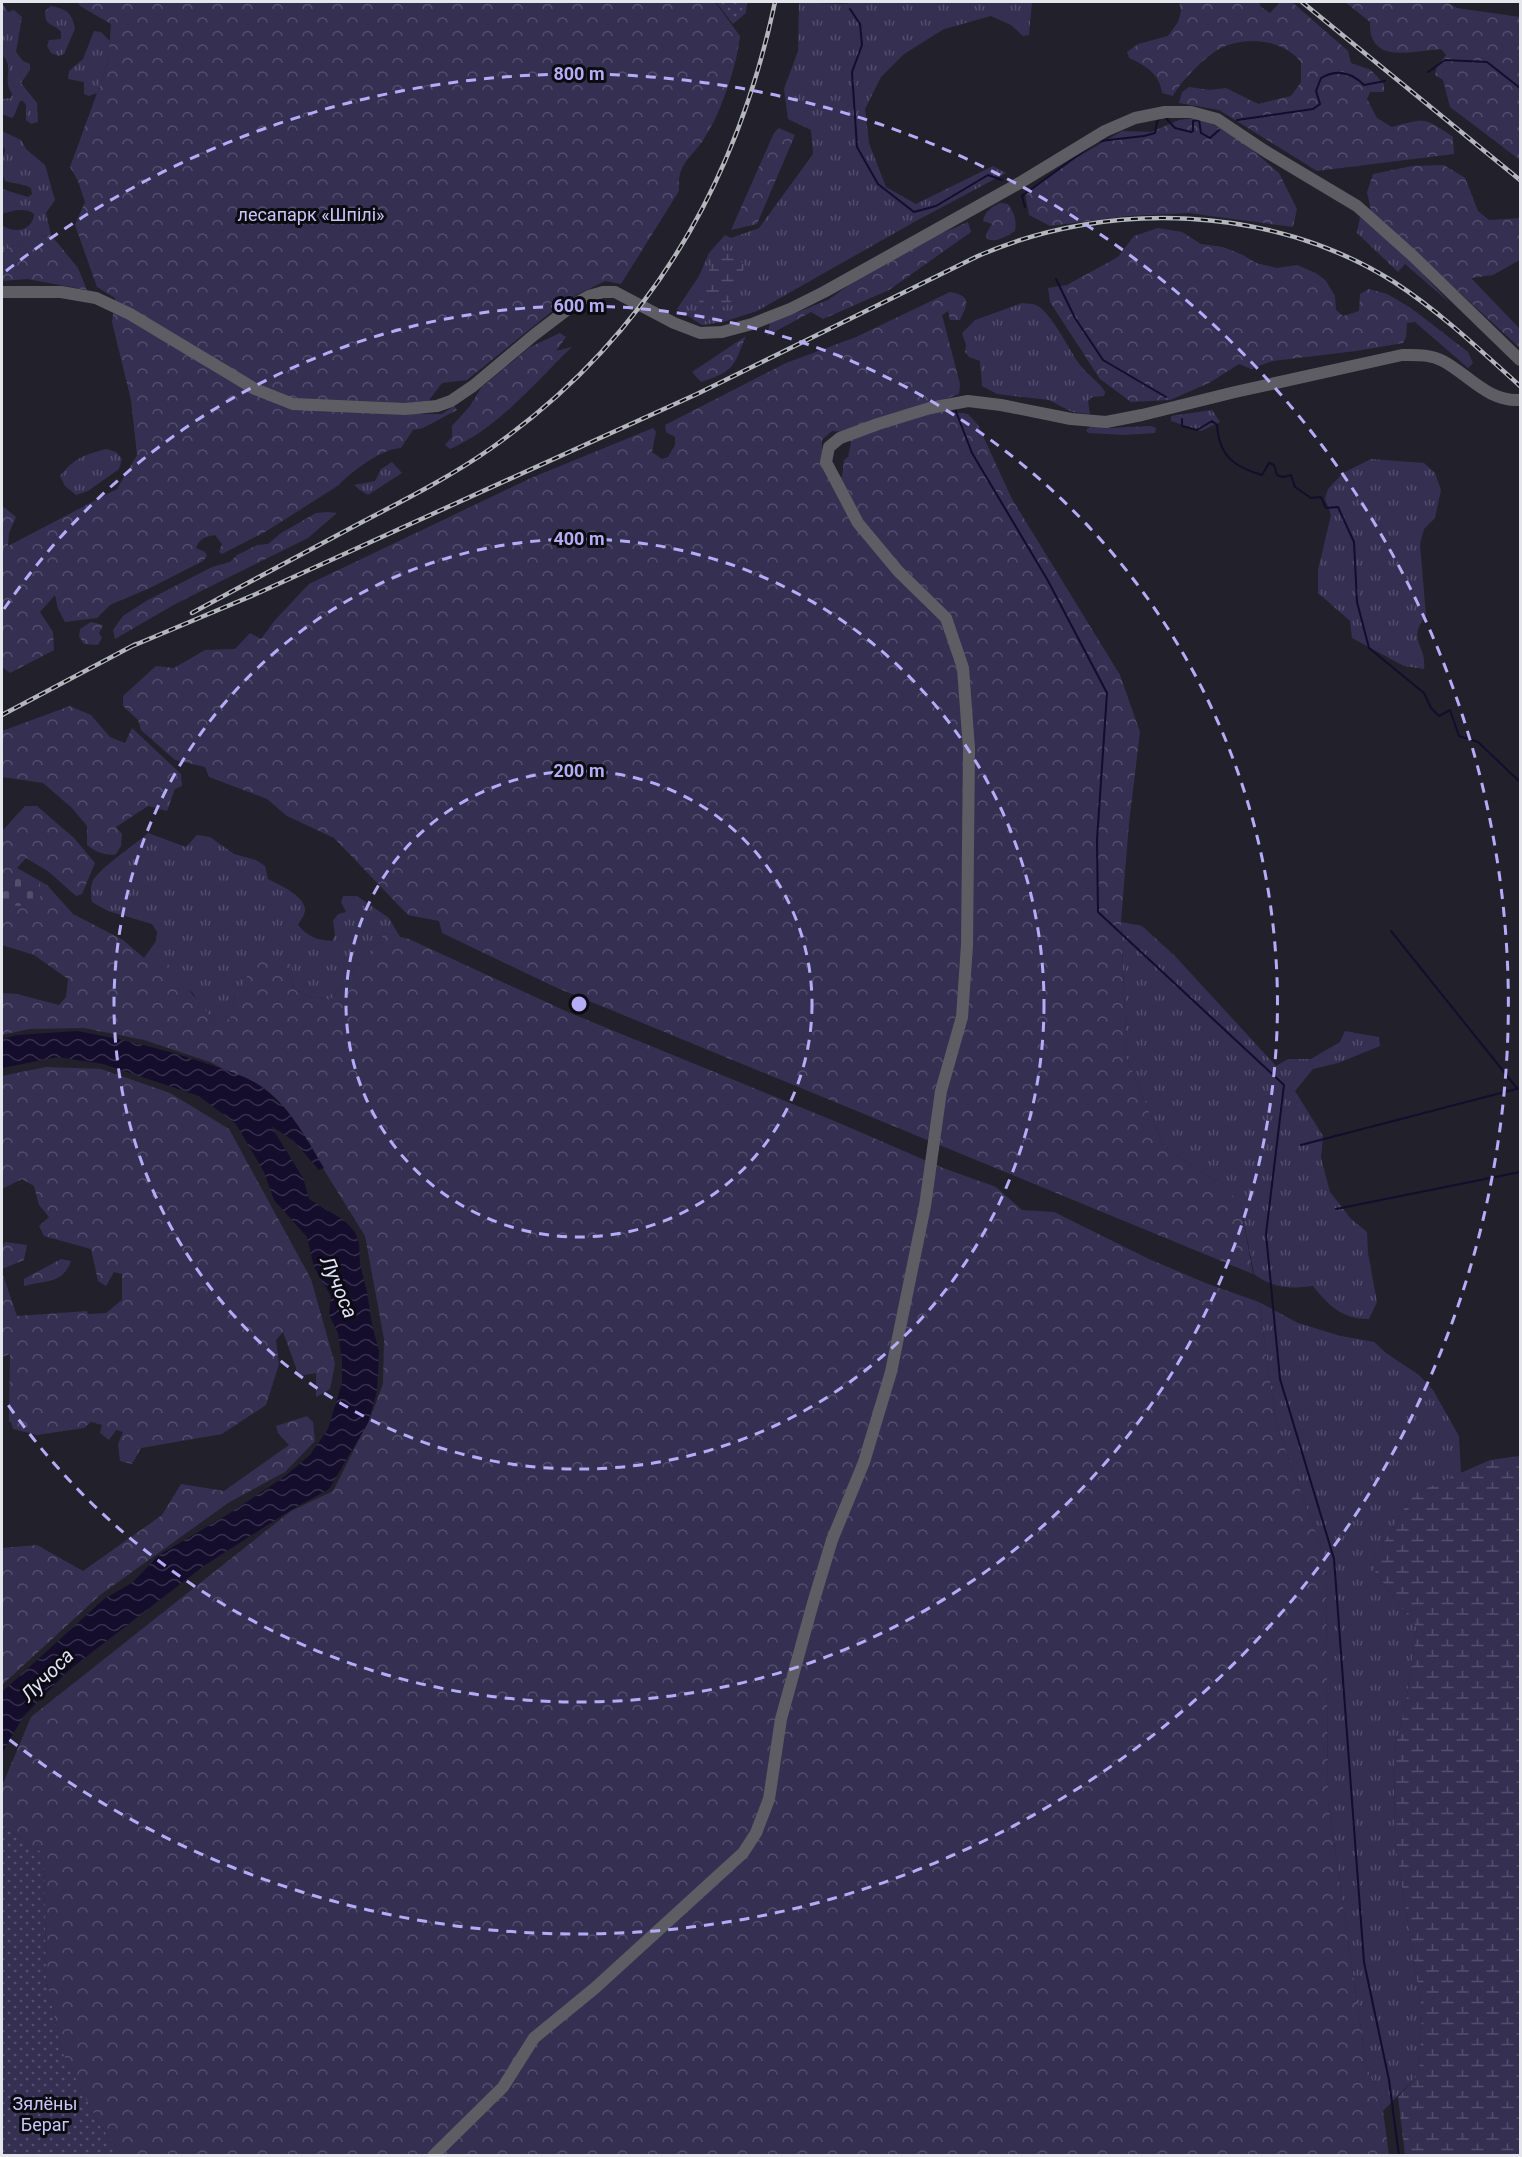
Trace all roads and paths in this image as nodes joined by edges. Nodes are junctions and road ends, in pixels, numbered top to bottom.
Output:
1 (2, 291) edge
2 (1521, 360) edge
3 (1521, 400) edge
4 (433, 2156) edge

1 - 2 street
3 - 4 street

